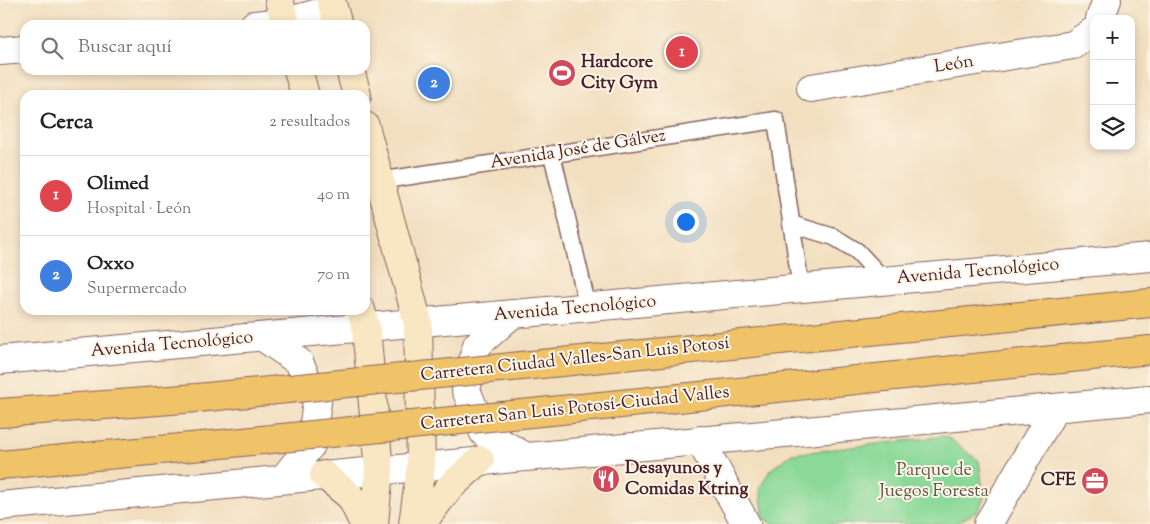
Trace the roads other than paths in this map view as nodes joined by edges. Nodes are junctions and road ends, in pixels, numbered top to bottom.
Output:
1 (1107, 0) edge
2 (334, 11) edge
3 (1101, 15) edge
4 (284, 16) edge
5 (271, 20) edge
6 (1090, 34) edge
7 (20, 49) edge
8 (0, 51) edge
9 (299, 75) edge
10 (351, 75) edge
11 (811, 88) dead end
12 (304, 90) edge
13 (355, 90) edge
14 (552, 154) junction
15 (370, 166) edge
16 (372, 182) edge
17 (791, 224) junction
18 (1150, 257) edge
19 (885, 281) junction
20 (801, 288) junction
21 (1150, 303) edge
22 (588, 308) junction
23 (512, 314) junction
24 (363, 319) edge
25 (418, 323) junction
26 (263, 337) junction
27 (1150, 350) edge
28 (0, 360) edge
29 (1150, 399) edge
30 (1055, 408) junction
31 (0, 413) edge
32 (700, 440) junction
33 (524, 456) junction
34 (480, 460) junction
35 (0, 465) edge
36 (421, 466) junction
37 (379, 470) junction
38 (324, 475) junction
39 (283, 479) junction
40 (0, 506) edge
41 (364, 524) edge
42 (374, 524) edge
43 (413, 524) edge
44 (421, 524) edge
45 (746, 524) edge
46 (988, 524) edge

1 - 3 street
2 - 4 street
4 - 5 street
6 - 11 street, León
7 - 8 street
9 - 12 main road
10 - 13 main road
14 - 16 lane, Avenida José de Gálvez
14 - 17 lane, Avenida José de Gálvez
14 - 22 lane
15 - 16 main road
16 - 25 main road
17 - 19 lane
17 - 20 lane
18 - 19 street, Avenida Tecnológico
19 - 20 street, Avenida Tecnológico
20 - 22 street, Avenida Tecnológico
21 - 31 main road, Carretera Ciudad Valles-San Luis Potosí, bridge
22 - 23 street, Avenida Tecnológico
23 - 25 street, Avenida Tecnológico
23 - 33 street
24 - 25 street, Avenida Tecnológico
24 - 26 street, Avenida Tecnológico
24 - 37 main road
25 - 36 main road
26 - 28 street, Avenida Tecnológico
26 - 39 street
27 - 35 main road, Carretera San Luis Potosí-Ciudad Valles, bridge
29 - 30 street
30 - 32 street
30 - 46 street
32 - 33 street
32 - 45 street
33 - 34 street
34 - 36 street
34 - 44 main road
36 - 37 street
36 - 43 main road
37 - 38 street
37 - 42 main road
38 - 39 street
38 - 41 main road
39 - 40 street

